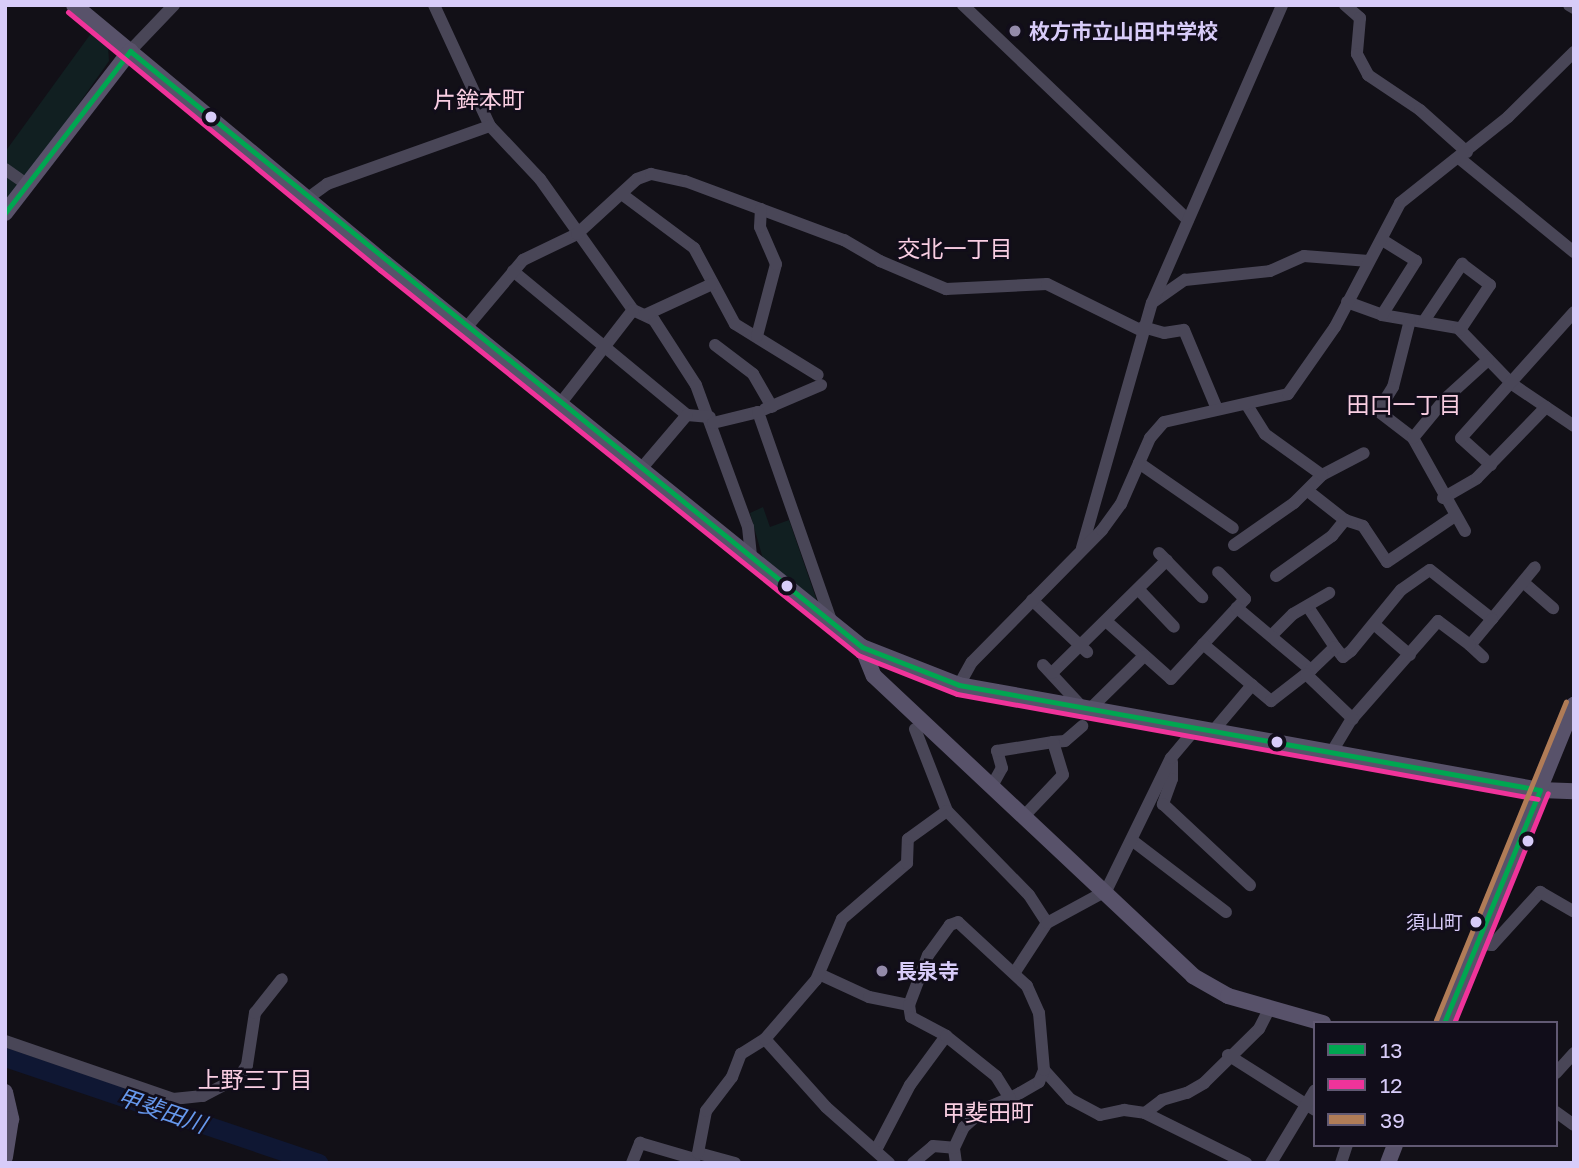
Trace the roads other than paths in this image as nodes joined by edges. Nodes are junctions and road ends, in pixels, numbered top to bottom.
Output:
1 (74, 5) edge
2 (174, 5) edge
3 (434, 5) edge
4 (963, 5) edge
5 (1282, 5) edge
6 (1345, 5) edge
7 (1569, 5) edge
8 (1574, 8) edge
9 (130, 51) junction
10 (1574, 52) edge
11 (490, 126) junction
12 (1463, 155) junction
13 (5, 169) edge
14 (28, 185) junction
15 (623, 195) junction
16 (308, 198) junction
17 (761, 209) junction
18 (5, 214) edge
19 (1188, 220) junction
20 (577, 234) junction
21 (1384, 241) junction
22 (1574, 252) edge
23 (1369, 261) junction
24 (513, 271) junction
25 (712, 284) junction
26 (1347, 302) junction
27 (1152, 303) junction
28 (1574, 312) edge
29 (639, 313) junction
30 (1382, 315) junction
31 (1410, 320) junction
32 (1424, 321) junction
33 (466, 328) junction
34 (1143, 329) junction
35 (1460, 330) junction
36 (757, 337) junction
37 (715, 345) dead end
38 (603, 346) junction
39 (1488, 360) junction
40 (1512, 384) junction
41 (560, 404) junction
42 (1247, 405) junction
43 (772, 407) junction
44 (1546, 407) junction
45 (1217, 409) junction
46 (758, 412) junction
47 (687, 415) junction
48 (711, 420) junction
49 (1574, 426) edge
50 (1413, 438) junction
51 (1364, 453) dead end
52 (1139, 463) junction
53 (1491, 466) junction
54 (641, 469) junction
55 (1322, 475) junction
56 (1308, 491) junction
57 (1443, 498) junction
58 (1455, 516) junction
59 (1345, 520) junction
60 (1233, 528) dead end
61 (1465, 531) dead end
62 (1234, 545) dead end
63 (1082, 548) junction
64 (751, 557) junction
65 (1535, 567) dead end
66 (1218, 572) dead end
67 (1276, 576) dead end
68 (1523, 582) junction
69 (1138, 589) junction
70 (1329, 593) dead end
71 (1202, 597) dead end
72 (1032, 600) junction
73 (1308, 607) junction
74 (1237, 608) junction
75 (1553, 608) dead end
76 (1492, 619) junction
77 (1106, 621) junction
78 (831, 622) junction
79 (1375, 625) junction
80 (1174, 627) dead end
81 (1271, 636) junction
82 (1203, 644) junction
83 (1469, 645) junction
84 (862, 647) junction
85 (1335, 647) junction
86 (1084, 649) junction
87 (1410, 655) junction
88 (1144, 656) junction
89 (1483, 657) dead end
90 (1308, 672) junction
91 (958, 685) junction
92 (1252, 685) junction
93 (1574, 704) edge
94 (1086, 708) junction
95 (1353, 719) junction
96 (920, 724) junction
97 (1082, 726) dead end
98 (1196, 728) junction
99 (1214, 730) junction
100 (1053, 742) junction
101 (1331, 753) junction
102 (1171, 758) junction
103 (993, 784) junction
104 (1540, 790) junction
105 (1574, 791) edge
106 (947, 811) junction
107 (1025, 815) junction
108 (1133, 841) junction
109 (1250, 885) dead end
110 (1106, 891) junction
111 (1226, 912) dead end
112 (1574, 912) edge
113 (1047, 923) junction
114 (1476, 943) junction
115 (1015, 972) junction
116 (818, 974) junction
117 (282, 979) dead end
118 (909, 1005) junction
119 (1269, 1009) junction
120 (1315, 1021) edge
121 (1445, 1021) edge
122 (946, 1035) junction
123 (765, 1039) junction
124 (5, 1041) edge
125 (1574, 1053) edge
126 (1228, 1055) junction
127 (1044, 1070) junction
128 (1558, 1071) edge
129 (5, 1092) edge
130 (1010, 1098) junction
131 (1311, 1107) edge
132 (1145, 1114) junction
133 (954, 1148) junction
134 (876, 1150) junction
135 (5, 1158) edge
136 (696, 1158) edge
137 (632, 1163) edge
138 (735, 1163) edge
139 (889, 1163) edge
140 (913, 1163) edge
141 (956, 1163) edge
142 (1246, 1163) edge
143 (1271, 1163) edge

1 - 9 street
2 - 9 street
3 - 11 street
4 - 19 street
5 - 19 street
6 - 12 street
7 - 8 street
9 - 14 street
9 - 16 street
10 - 12 street
11 - 16 street
11 - 20 street
12 - 21 street
12 - 22 street
13 - 14 street
14 - 18 street
15 - 17 street
15 - 20 street
15 - 25 street
16 - 33 street
17 - 34 street
17 - 36 street
19 - 27 street
20 - 24 street
20 - 29 street
21 - 23 street
21 - 30 street
23 - 26 street
23 - 27 street
24 - 33 street
24 - 38 street
25 - 29 street
25 - 36 street
26 - 30 street
26 - 42 street
27 - 34 street
28 - 40 street
29 - 38 street
29 - 48 street
30 - 31 street
31 - 32 street
31 - 50 street
32 - 35 street
32 - 35 street
33 - 41 street
34 - 45 street
34 - 63 street
35 - 39 street
36 - 43 street
37 - 43 street
38 - 41 street
38 - 47 street
39 - 40 street
39 - 50 street
40 - 44 street
40 - 53 street
41 - 54 street
42 - 45 street
42 - 55 street
43 - 46 street
44 - 49 street
44 - 53 street
45 - 52 street
46 - 48 street
46 - 78 street
47 - 48 street
47 - 54 street
48 - 64 street
50 - 57 street
51 - 55 street
52 - 60 street
52 - 63 street
53 - 57 street
54 - 64 street
55 - 56 street
56 - 59 street
56 - 62 street
57 - 58 street
58 - 59 street
58 - 61 street
59 - 67 street
63 - 72 street
64 - 78 street
65 - 68 street
66 - 74 street
68 - 75 street
68 - 76 street
69 - 71 street
69 - 77 street
69 - 80 street
70 - 73 street
72 - 86 street
72 - 91 street
73 - 81 street
73 - 85 street
74 - 81 street
74 - 82 street
76 - 79 street
76 - 83 street
77 - 86 street
77 - 88 street
78 - 84 street
79 - 85 street
79 - 87 street
81 - 90 street
82 - 88 street
82 - 92 street
83 - 87 street
83 - 89 street
84 - 91 street
84 - 96 street
85 - 90 street
86 - 94 street
87 - 95 street
88 - 94 street
90 - 92 street
90 - 95 street
91 - 94 street
92 - 99 street
93 - 104 street
94 - 98 street
95 - 101 street
96 - 103 street
96 - 106 street
97 - 100 street
98 - 99 street
98 - 102 street
99 - 101 street
100 - 103 street
100 - 107 street
101 - 104 street
102 - 108 street
102 - 109 street
103 - 107 street
104 - 105 street
104 - 114 street
106 - 113 street
106 - 116 street
107 - 110 street
108 - 110 street
108 - 111 street
110 - 113 street
110 - 119 street
112 - 114 street
113 - 115 street
114 - 121 street
115 - 118 street
115 - 127 street
116 - 118 street
116 - 123 street
117 - 124 street
118 - 122 street
119 - 120 street
119 - 126 street
122 - 130 street
122 - 134 street
123 - 134 street
123 - 136 street
125 - 128 street
126 - 131 street
126 - 132 street
127 - 130 street
127 - 132 street
129 - 135 street
130 - 133 street
131 - 143 street
132 - 142 street
133 - 140 street
133 - 141 street
134 - 139 street
136 - 137 street
136 - 138 street

